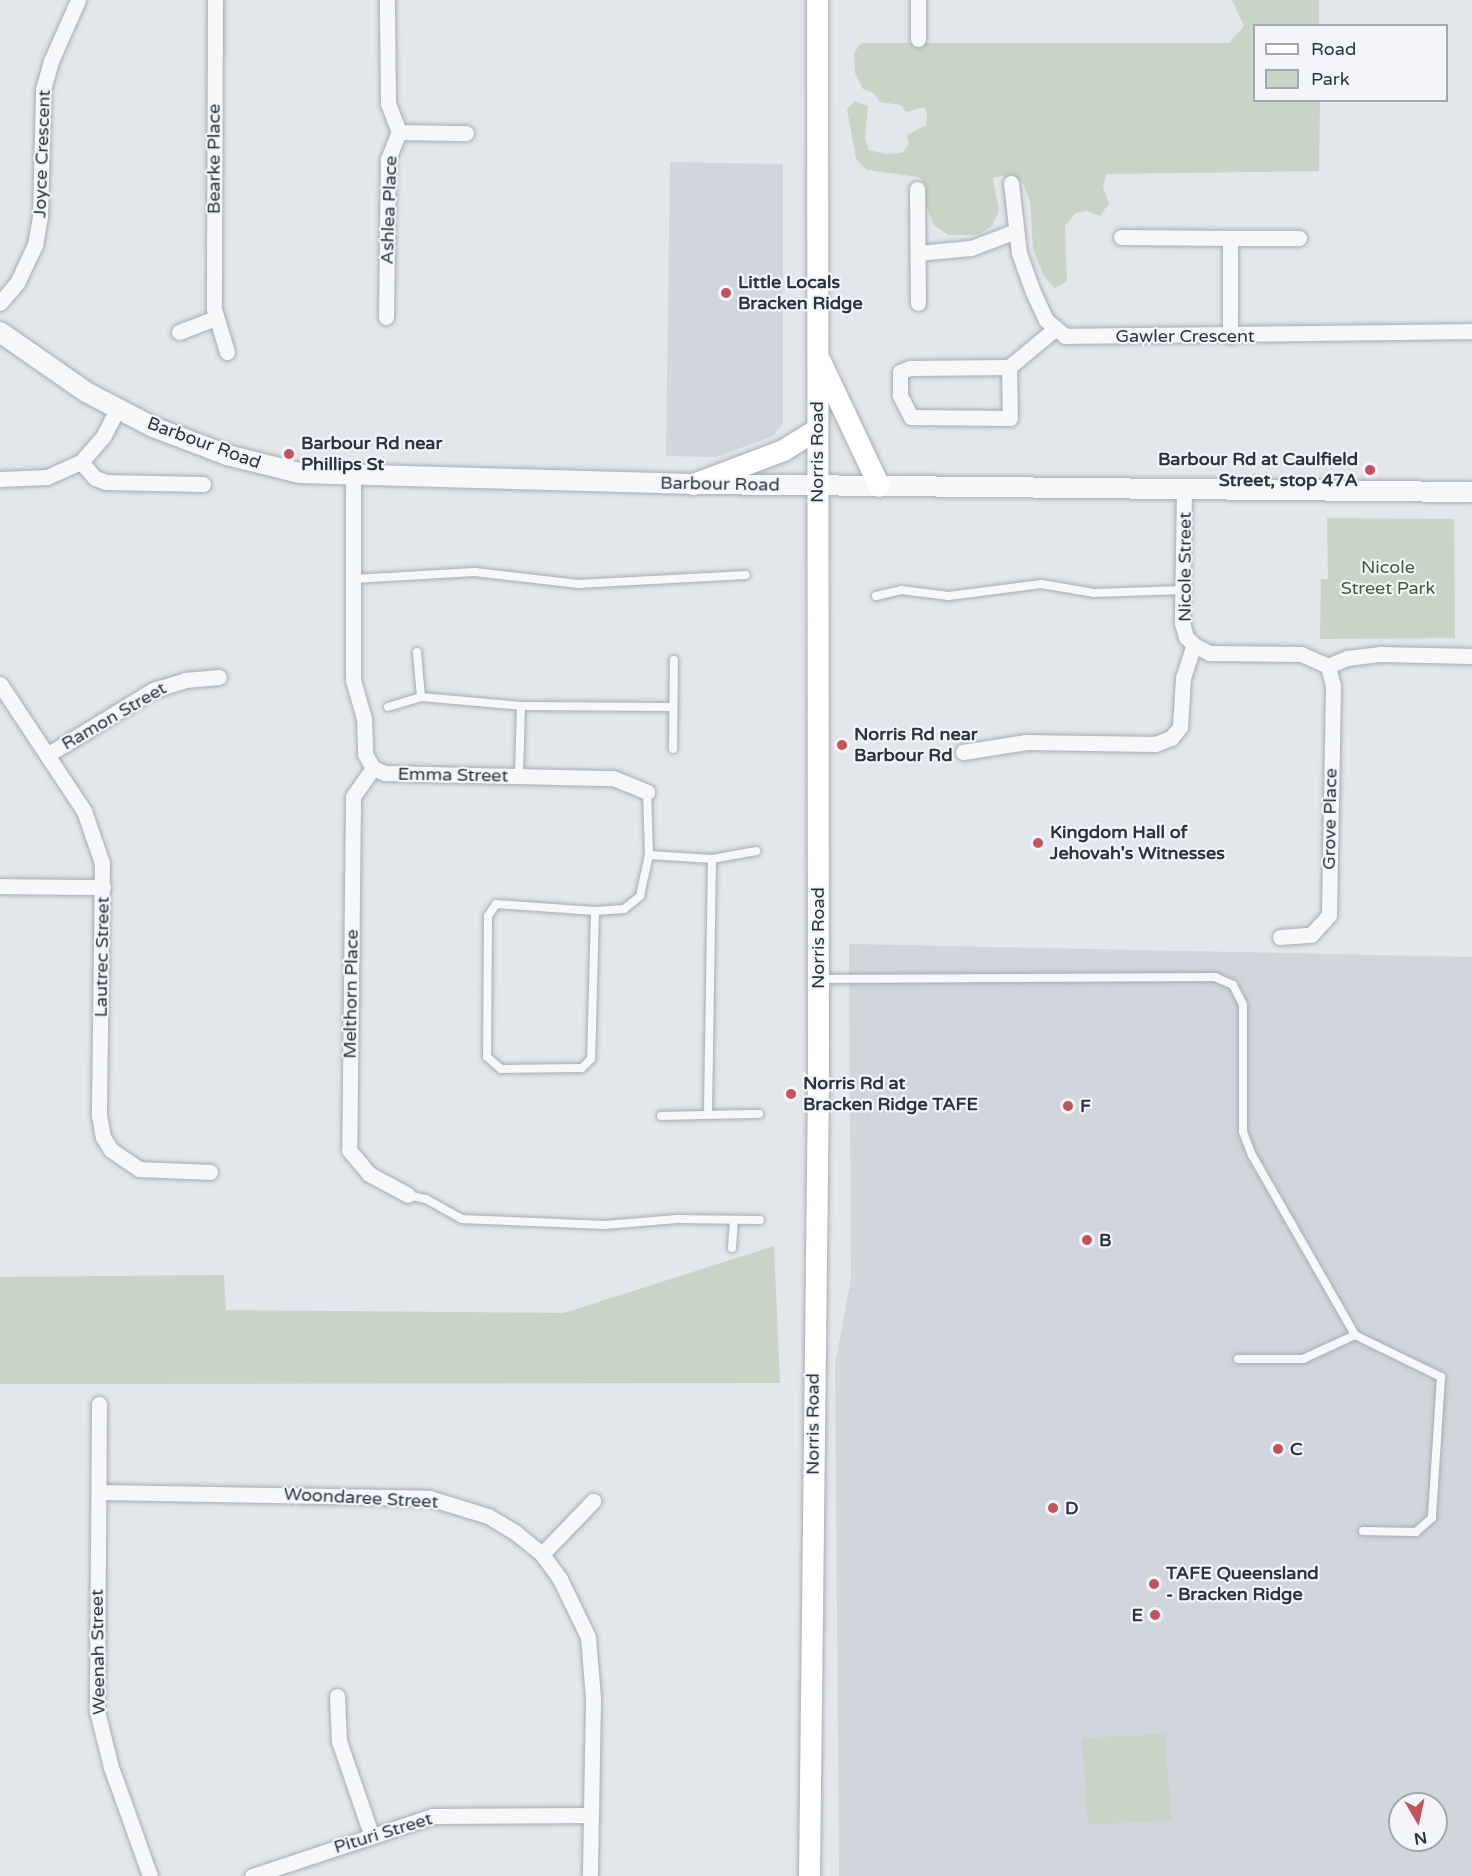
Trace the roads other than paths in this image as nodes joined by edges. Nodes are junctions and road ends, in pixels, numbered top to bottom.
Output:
1 (78, 0) edge
2 (214, 0) edge
3 (387, 0) edge
4 (817, 0) edge
5 (918, 0) edge
6 (918, 39) dead end
7 (399, 132) junction
8 (466, 133) dead end
9 (1011, 183) dead end
10 (917, 189) dead end
11 (1016, 231) junction
12 (1120, 237) dead end
13 (1230, 238) junction
14 (1299, 238) dead end
15 (918, 253) junction
16 (0, 303) edge
17 (918, 303) dead end
18 (386, 317) dead end
19 (215, 318) junction
20 (1056, 328) junction
21 (1472, 331) edge
22 (0, 332) edge
23 (179, 332) dead end
24 (1230, 336) junction
25 (227, 352) dead end
26 (817, 355) junction
27 (1009, 367) junction
28 (117, 410) junction
29 (817, 429) junction
30 (81, 462) junction
31 (353, 477) junction
32 (0, 479) edge
33 (203, 484) dead end
34 (693, 484) junction
35 (817, 485) junction
36 (879, 486) junction
37 (1184, 489) junction
38 (1472, 492) edge
39 (746, 575) dead end
40 (353, 579) junction
41 (1184, 590) junction
42 (876, 596) dead end
43 (1194, 645) junction
44 (417, 652) dead end
45 (1472, 656) edge
46 (674, 660) dead end
47 (1328, 666) junction
48 (219, 677) dead end
49 (0, 684) edge
50 (421, 697) junction
51 (521, 706) junction
52 (673, 707) junction
53 (388, 708) dead end
54 (673, 749) dead end
55 (963, 752) dead end
56 (47, 755) junction
57 (373, 768) junction
58 (519, 776) junction
59 (647, 792) joint
60 (756, 851) dead end
61 (649, 855) junction
62 (712, 859) junction
63 (0, 886) edge
64 (103, 887) junction
65 (595, 911) junction
66 (1280, 937) dead end
67 (819, 979) junction
68 (708, 1113) junction
69 (759, 1114) dead end
70 (661, 1116) dead end
71 (210, 1172) dead end
72 (408, 1195) joint
73 (734, 1220) junction
74 (760, 1220) dead end
75 (732, 1248) dead end
76 (1355, 1335) junction
77 (1238, 1359) dead end
78 (99, 1404) dead end
79 (99, 1492) junction
80 (593, 1501) dead end
81 (1363, 1531) dead end
82 (542, 1554) junction
83 (337, 1696) dead end
84 (591, 1815) junction
85 (371, 1834) junction
86 (150, 1876) edge
87 (252, 1876) edge
88 (590, 1876) edge
89 (809, 1876) edge

1 - 16 street, Joyce Crescent
2 - 19 street, Bearke Place
3 - 7 street, Ashlea Place
4 - 26 main road, Norris Road
5 - 6 street
7 - 8 street
7 - 18 street, Ashlea Place
9 - 11 street
10 - 15 street
11 - 15 street
11 - 20 street
12 - 13 street
13 - 14 street
13 - 24 street
15 - 17 street
19 - 23 street
19 - 25 street, Bearke Place
20 - 24 street, Gawler Crescent
20 - 27 street
21 - 24 street, Gawler Crescent
22 - 28 street, Barbour Road
26 - 29 main road, Norris Road
26 - 36 main road
27 - 27 street
28 - 30 street
28 - 31 street, Barbour Road
29 - 34 main road
29 - 35 main road, Norris Road
30 - 32 street
30 - 33 street
31 - 34 street, Barbour Road
31 - 40 street, Emma Street
34 - 35 street, Barbour Road
35 - 36 street, Barbour Road
35 - 67 main road, Norris Road
36 - 37 street, Barbour Road
37 - 38 street, Barbour Road
37 - 41 street, Nicole Street
39 - 40 lane
40 - 57 street, Emma Street
41 - 42 lane
41 - 43 street, Nicole Street
43 - 47 street, Nicole Street
43 - 55 street
44 - 50 lane
45 - 47 street
46 - 52 lane
47 - 66 street, Grove Place
48 - 56 street, Ramon Street
49 - 56 street, Lautrec Street
50 - 51 lane
50 - 53 lane
51 - 52 lane
51 - 58 lane
52 - 54 lane
56 - 64 street, Lautrec Street
57 - 58 street, Emma Street
57 - 72 street, Melthorn Place
58 - 59 street, Emma Street
59 - 61 lane
60 - 62 lane
61 - 62 lane
61 - 65 lane
62 - 68 lane
63 - 64 street
64 - 71 street, Lautrec Street
65 - 65 lane
67 - 76 lane
67 - 89 main road, Norris Road
68 - 69 lane
68 - 70 lane
72 - 73 lane
73 - 74 lane
73 - 75 lane
76 - 77 lane
76 - 81 lane
78 - 79 street
79 - 82 street, Woondaree Street
79 - 86 street, Weenah Street
80 - 82 street
82 - 84 street, Woondaree Street
83 - 85 street
84 - 85 street, Pituri Street
84 - 88 street, Woondaree Street
85 - 87 street, Pituri Street

